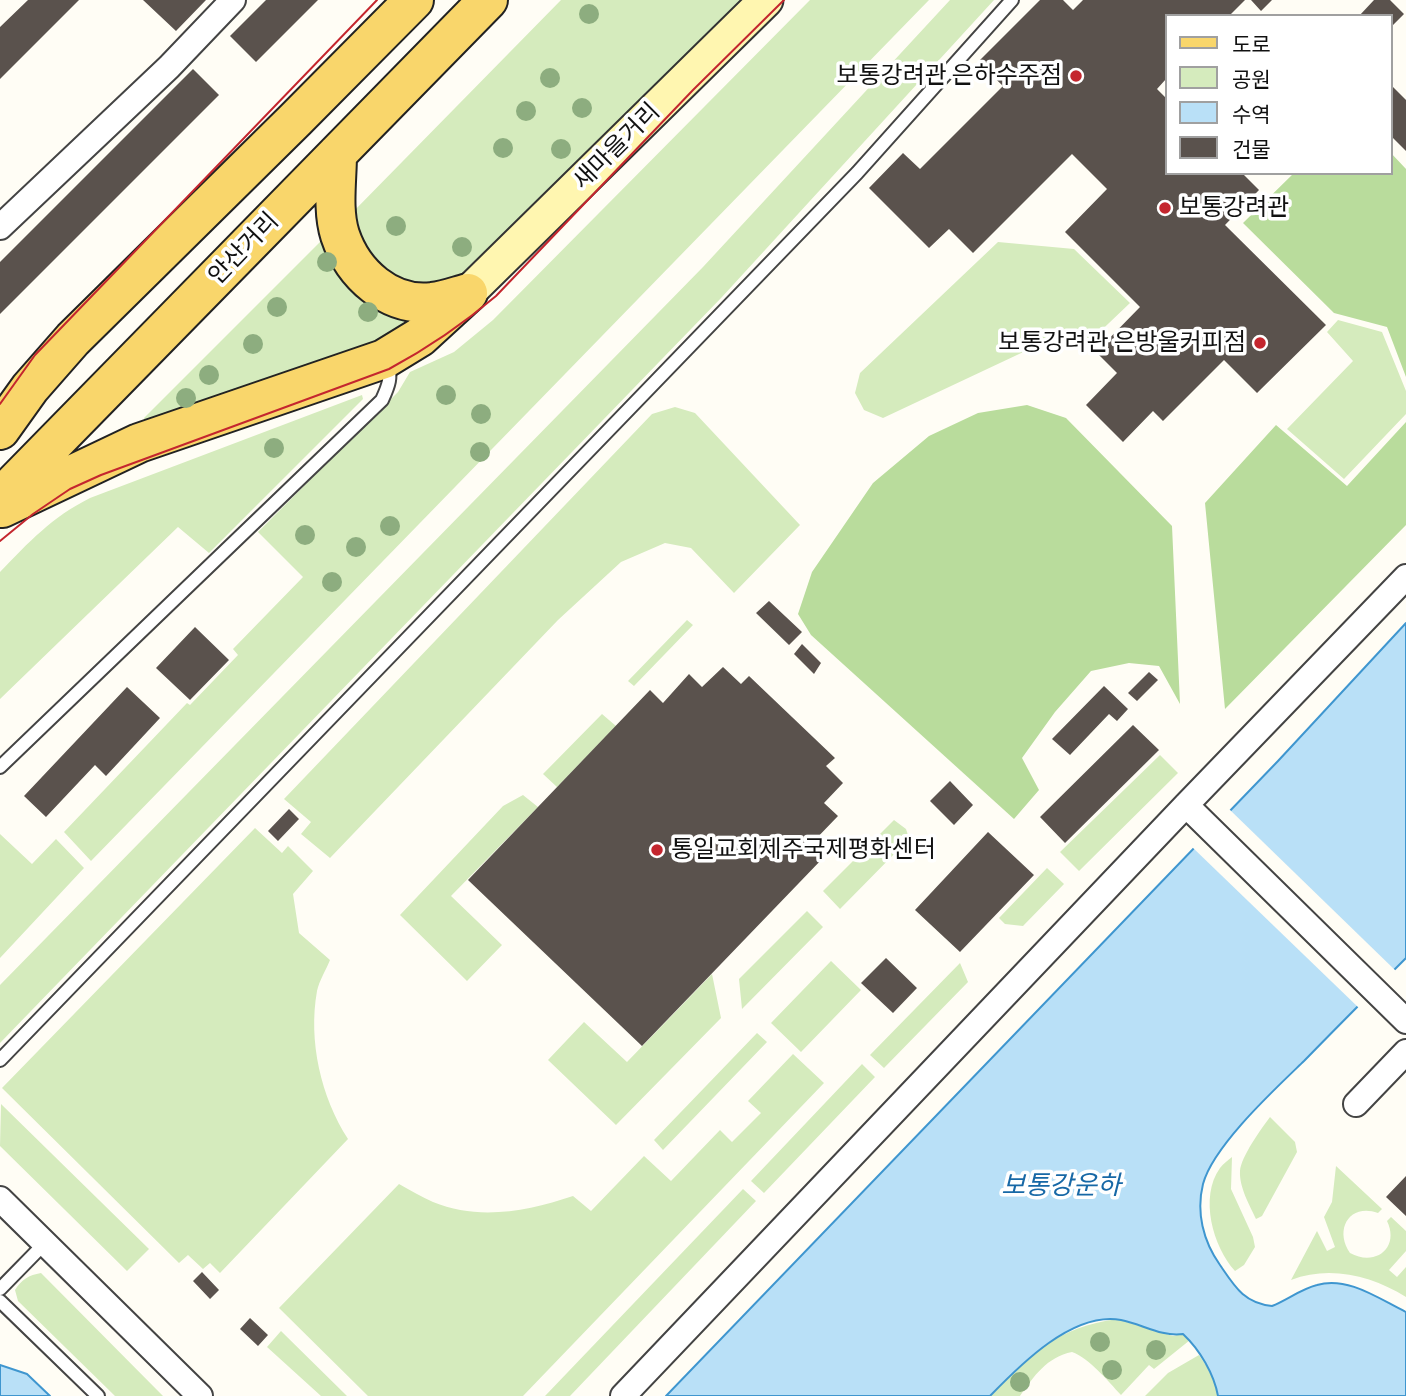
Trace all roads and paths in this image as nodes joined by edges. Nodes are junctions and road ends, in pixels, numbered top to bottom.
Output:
1 (233, 0) edge
2 (414, 0) edge
3 (488, 0) edge
4 (766, 0) edge
5 (1012, 0) edge
6 (337, 154) junction
7 (0, 227) edge
8 (468, 293) junction
9 (384, 359) junction
10 (0, 430) edge
11 (0, 498) edge
12 (0, 509) edge
13 (1406, 577) edge
14 (0, 767) edge
15 (1186, 804) junction
16 (1406, 1021) edge
17 (1406, 1052) edge
18 (0, 1060) edge
19 (1356, 1104) dead end
20 (0, 1199) edge
21 (45, 1243) junction
22 (0, 1289) edge
23 (0, 1301) edge
24 (98, 1396) edge
25 (200, 1396) edge
26 (623, 1396) edge

1 - 7 street
2 - 10 main road
3 - 6 main road, 안산거리
4 - 8 main road, 새마을거리
5 - 18 lane
6 - 8 main road
6 - 11 main road, 안산거리
8 - 9 main road
9 - 12 main road
9 - 14 lane
13 - 15 street
15 - 16 street
15 - 26 street
17 - 19 street
20 - 21 street
21 - 22 lane
21 - 25 street
23 - 24 lane

